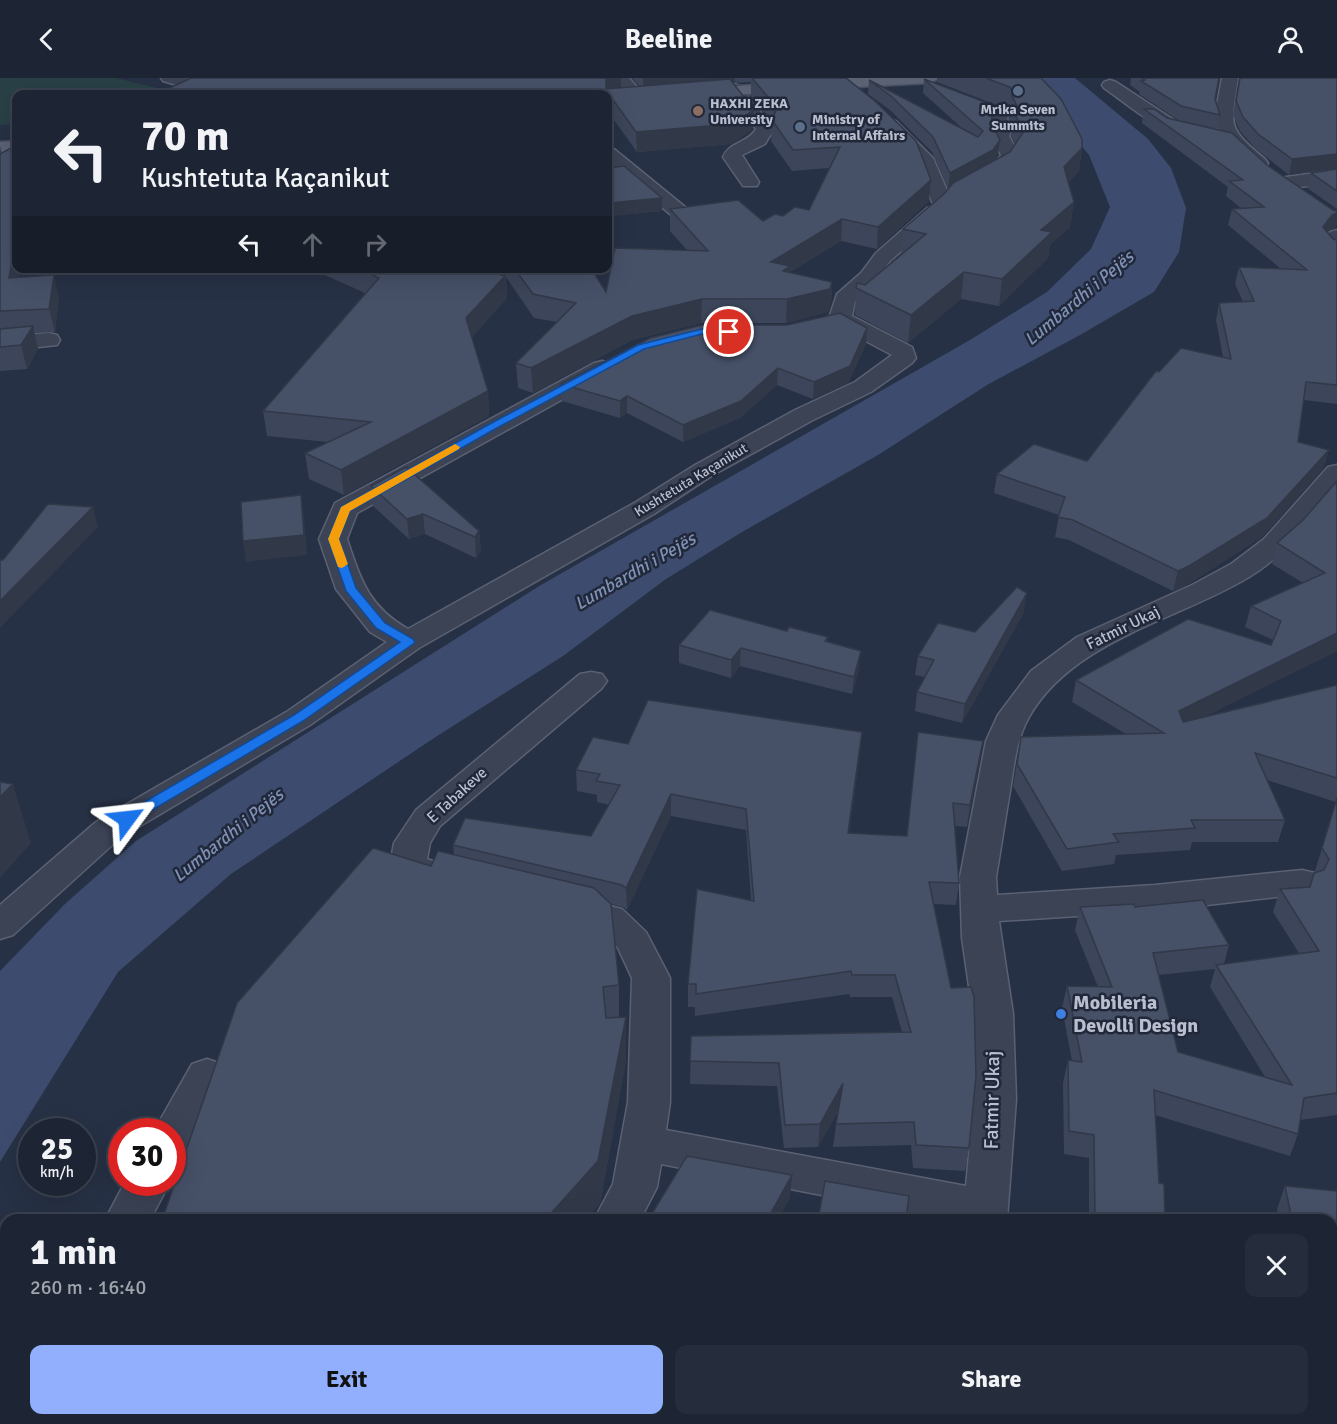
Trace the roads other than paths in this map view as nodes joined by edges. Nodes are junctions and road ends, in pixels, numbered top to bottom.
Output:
1 (169, 78) edge
2 (620, 78) edge
3 (1230, 78) edge
4 (908, 79) edge
5 (194, 81) edge
6 (779, 82) edge
7 (838, 82) junction
8 (935, 84) edge
9 (1110, 85) dead end
10 (734, 89) junction
11 (180, 90) edge
12 (639, 99) junction
13 (612, 101) edge
14 (980, 107) edge
15 (1233, 141) junction
16 (612, 156) edge
17 (1337, 176) edge
18 (750, 182) dead end
19 (1286, 183) junction
20 (955, 195) junction
21 (1310, 201) edge
22 (683, 215) edge
23 (1337, 236) edge
24 (1337, 249) edge
25 (840, 318) junction
26 (814, 327) edge
27 (49, 340) dead end
28 (0, 344) edge
29 (621, 357) edge
30 (1337, 473) edge
31 (408, 642) junction
32 (591, 681) dead end
33 (1302, 882) dead end
34 (481, 888) edge
35 (539, 901) edge
36 (980, 909) junction
37 (0, 926) edge
38 (207, 1075) dead end
39 (183, 1118) edge
40 (643, 1143) junction
41 (140, 1196) edge
42 (130, 1214) edge
43 (619, 1214) edge
44 (986, 1214) edge

1 - 5 street
2 - 12 street
3 - 15 street
4 - 7 main road
4 - 8 street
5 - 11 street
6 - 7 main road
6 - 10 main road
7 - 20 street
9 - 15 street
10 - 12 main road
10 - 18 street
12 - 13 main road
14 - 20 street
15 - 19 street
16 - 22 street
17 - 19 street
19 - 21 street
20 - 25 street
23 - 24 street
25 - 26 street
25 - 31 street, Kushtetuta Kaçanikut
27 - 28 street
29 - 31 street
30 - 36 street, Fatmir Ukaj
31 - 37 street, Kushtetuta Kaçanikut
32 - 34 street, E Tabakeve
33 - 36 street
35 - 40 street
36 - 44 street, Fatmir Ukaj
38 - 39 street
40 - 43 street
40 - 44 street
41 - 42 street

